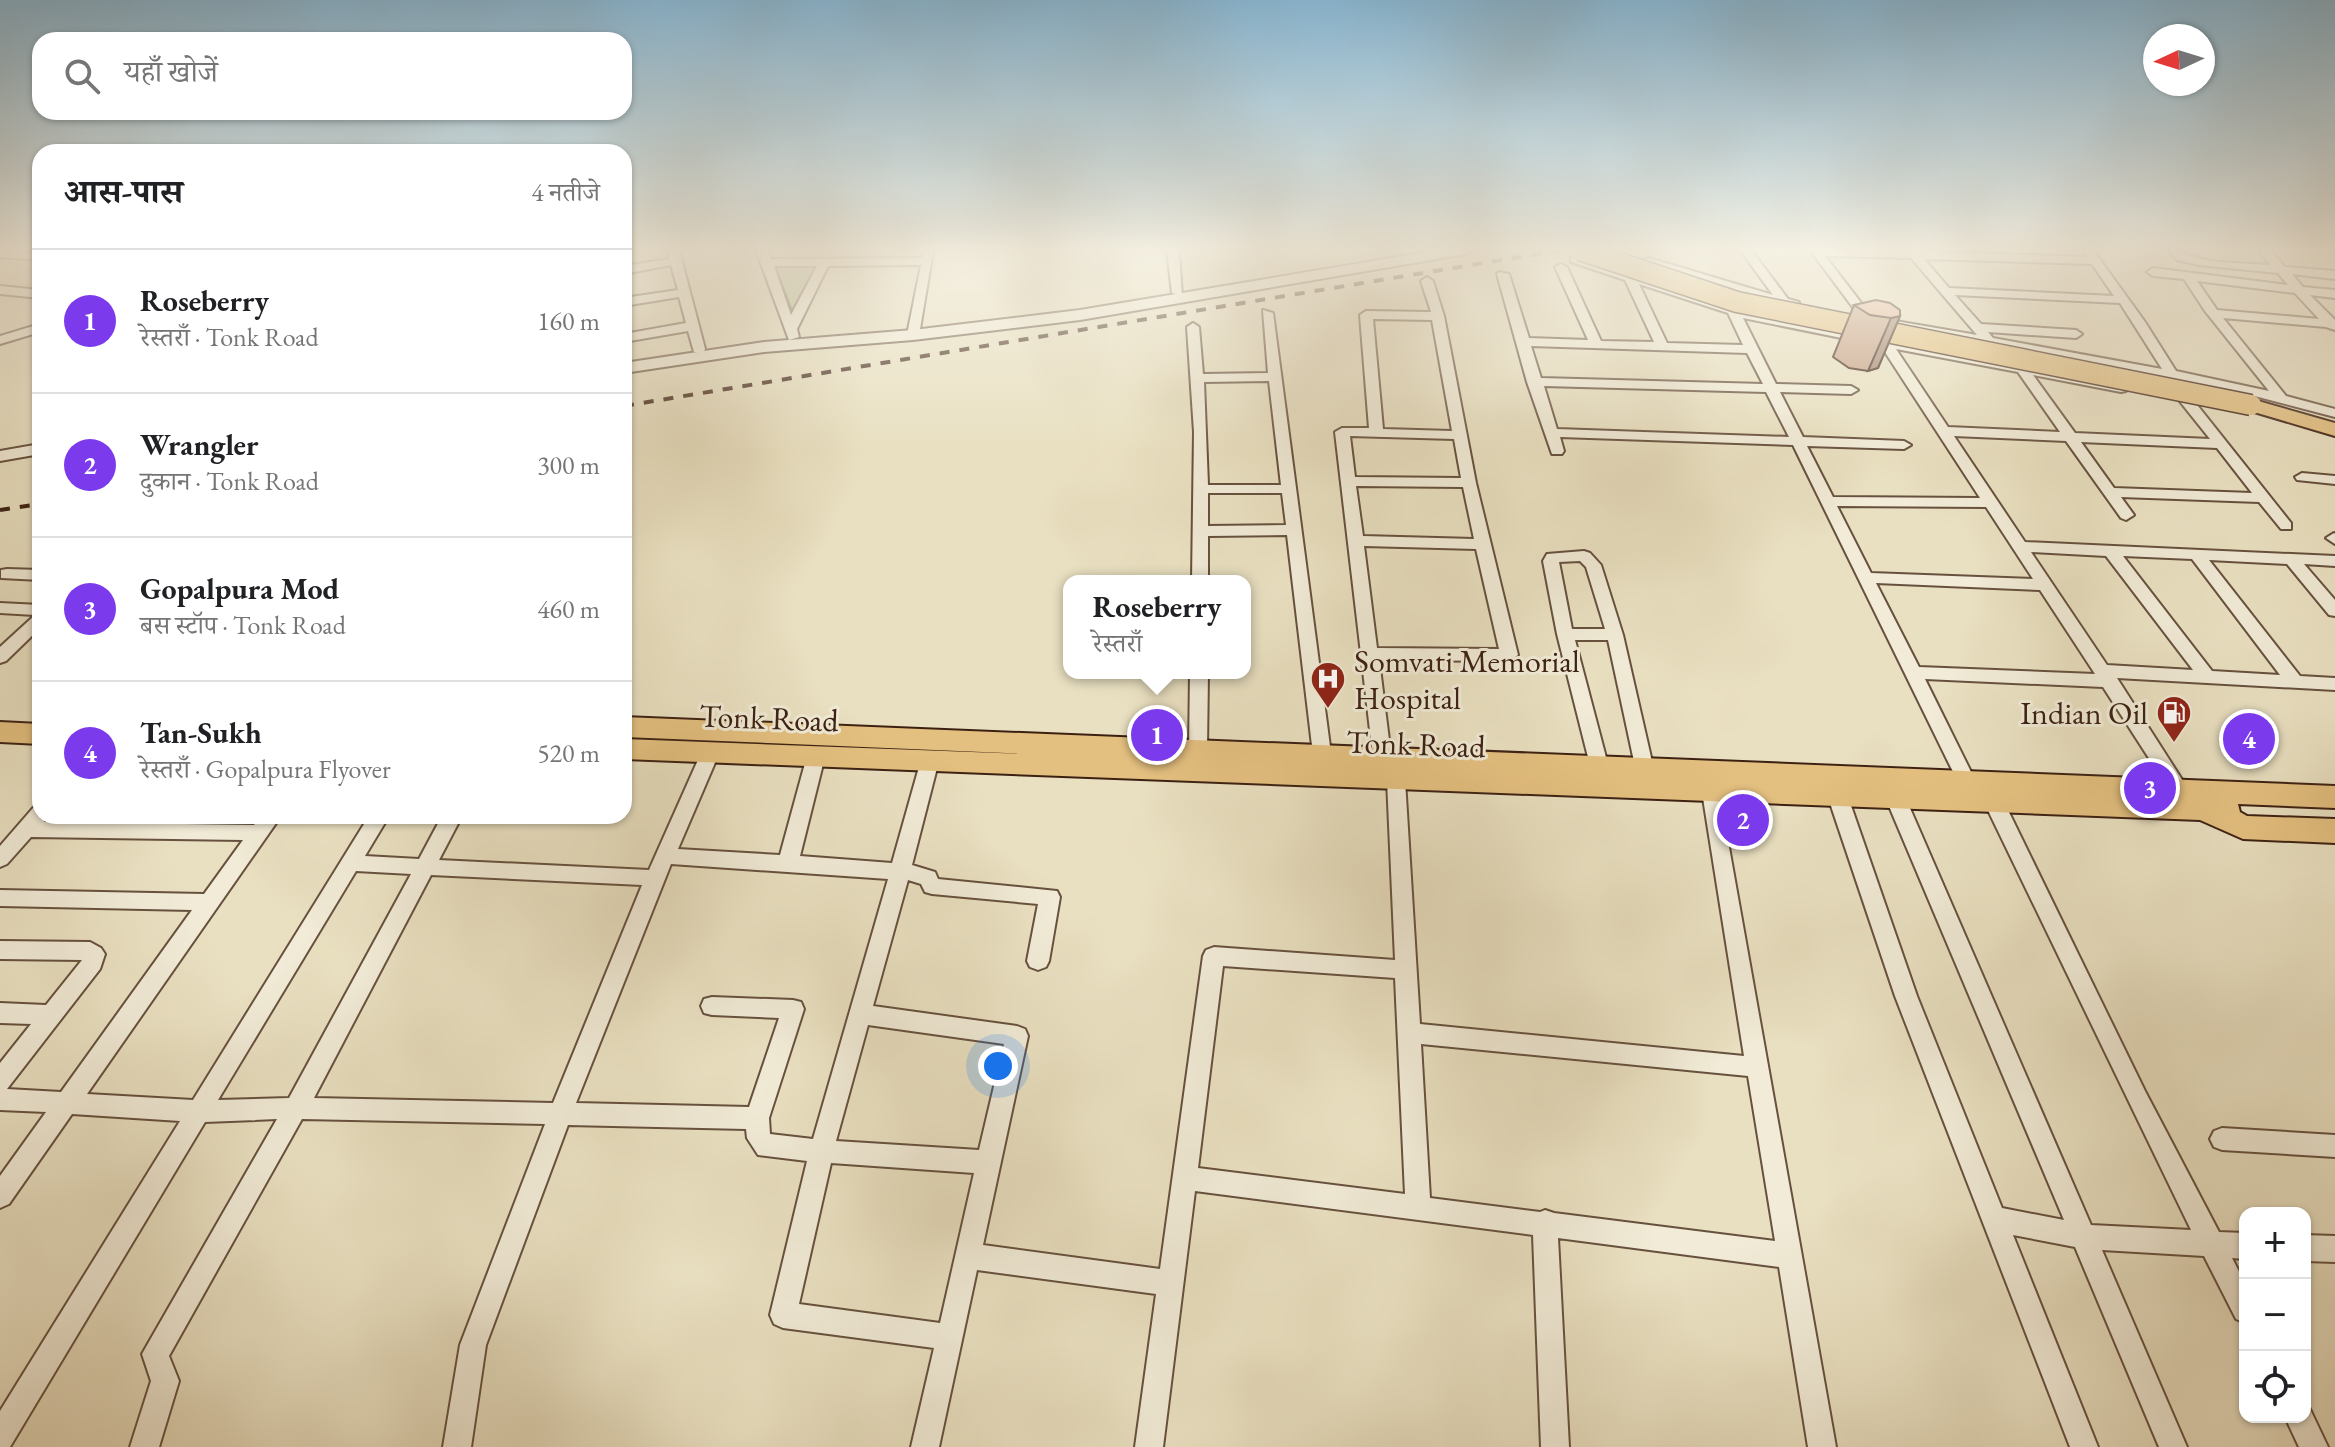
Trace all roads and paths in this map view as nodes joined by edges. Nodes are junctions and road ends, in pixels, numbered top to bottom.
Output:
1 (691, 318) edge
2 (785, 318) edge
3 (799, 318) edge
4 (917, 318) edge
5 (1012, 318) edge
6 (1033, 318) edge
7 (1268, 318) edge
8 (1366, 318) edge
9 (1438, 318) edge
10 (1516, 318) edge
11 (1584, 318) edge
12 (1649, 318) edge
13 (1736, 318) edge
14 (1763, 318) edge
15 (1813, 318) edge
16 (1827, 318) edge
17 (1868, 318) joint
18 (1969, 318) edge
19 (2135, 318) edge
20 (2216, 318) edge
21 (2258, 318) edge
22 (2333, 325) edge
23 (693, 326) junction
24 (1193, 327) dead end
25 (1978, 328) junction
26 (0, 330) edge
27 (32, 330) edge
28 (914, 332) junction
29 (23, 333) junction
30 (791, 334) junction
31 (2076, 334) dead end
32 (632, 337) edge
33 (0, 340) edge
34 (1989, 341) junction
35 (1523, 342) junction
36 (1596, 344) junction
37 (1887, 345) junction
38 (1662, 346) junction
39 (699, 349) junction
40 (1752, 349) junction
41 (632, 360) edge
42 (632, 367) edge
43 (2023, 370) junction
44 (2172, 375) junction
45 (1275, 377) junction
46 (1197, 378) junction
47 (1534, 382) junction
48 (1771, 389) junction
49 (1851, 390) dead end
50 (2185, 399) junction
51 (2254, 400) junction
52 (2282, 404) junction
53 (2335, 415) edge
54 (2335, 430) edge
55 (1942, 431) junction
56 (1376, 433) junction
57 (1551, 433) junction
58 (1462, 435) junction
59 (2072, 435) junction
60 (32, 440) edge
61 (1798, 441) junction
62 (2220, 444) junction
63 (0, 445) edge
64 (1904, 445) dead end
65 (32, 450) edge
66 (1557, 451) dead end
67 (0, 456) edge
68 (2302, 477) dead end
69 (2335, 480) edge
70 (1348, 481) junction
71 (1469, 483) junction
72 (1200, 489) junction
73 (1289, 489) junction
74 (2110, 492) junction
75 (2264, 498) junction
76 (1828, 501) junction
77 (1989, 503) junction
78 (2126, 515) dead end
79 (2286, 526) dead end
80 (1294, 530) junction
81 (1200, 531) junction
82 (1356, 541) junction
83 (1483, 544) junction
84 (2020, 547) junction
85 (2111, 551) junction
86 (2197, 555) junction
87 (2291, 559) junction
88 (2335, 561) edge
89 (7, 574) dead end
90 (32, 575) edge
91 (1200, 575) edge
92 (1864, 578) junction
93 (2046, 585) junction
94 (0, 608) edge
95 (32, 610) edge
96 (2335, 611) edge
97 (32, 627) edge
98 (1565, 634) junction
99 (1615, 635) junction
100 (1369, 654) junction
101 (0, 657) edge
102 (1912, 673) junction
103 (2107, 676) junction
104 (2207, 677) junction
105 (1199, 679) edge
106 (2295, 682) junction
107 (2335, 684) edge
108 (0, 714) edge
109 (32, 715) edge
110 (632, 727) edge
111 (0, 732) edge
112 (32, 734) edge
113 (632, 749) edge
114 (1198, 749) junction
115 (711, 751) junction
116 (1322, 754) junction
117 (816, 756) junction
118 (930, 760) junction
119 (1599, 765) junction
120 (1644, 766) junction
121 (1389, 768) junction
122 (1966, 780) junction
123 (1709, 781) junction
124 (2335, 783) edge
125 (2191, 796) junction
126 (1838, 797) junction
127 (2335, 797) edge
128 (1896, 799) junction
129 (1994, 802) junction
130 (2274, 802) junction
131 (2335, 814) edge
132 (32, 822) edge
133 (131, 824) edge
134 (265, 824) edge
135 (374, 824) edge
136 (447, 824) edge
137 (26, 829) junction
138 (2335, 831) edge
139 (665, 856) junction
140 (0, 859) edge
141 (350, 863) junction
142 (788, 863) junction
143 (423, 865) junction
144 (900, 872) junction
145 (655, 878) junction
146 (0, 898) edge
147 (209, 902) junction
148 (0, 950) edge
149 (1038, 961) dead end
150 (1406, 970) junction
151 (712, 1006) dead end
152 (0, 1013) edge
153 (859, 1014) junction
154 (51, 1015) junction
155 (1409, 1033) junction
156 (1758, 1067) junction
157 (0, 1081) edge
158 (0, 1099) edge
159 (65, 1102) junction
160 (296, 1108) junction
161 (200, 1111) junction
162 (560, 1115) junction
163 (757, 1118) junction
164 (2222, 1139) dead end
165 (2335, 1146) edge
166 (822, 1149) junction
167 (987, 1162) junction
168 (1184, 1178) junction
169 (0, 1196) edge
170 (1418, 1208) junction
171 (1994, 1219) junction
172 (1545, 1222) junction
173 (2085, 1237) junction
174 (2211, 1244) junction
175 (2239, 1246) edge
176 (2311, 1248) edge
177 (2335, 1249) edge
178 (968, 1256) junction
179 (1790, 1256) junction
180 (1171, 1283) junction
181 (2239, 1298) edge
182 (949, 1337) junction
183 (2302, 1423) edge
184 (0, 1437) edge
185 (144, 1447) edge
186 (457, 1447) edge
187 (925, 1447) edge
188 (1149, 1447) edge
189 (1555, 1447) edge
190 (1822, 1447) edge
191 (2084, 1447) edge
192 (2173, 1447) edge
193 (2314, 1447) edge

1 - 23 street
2 - 30 street
3 - 30 street
4 - 28 street
5 - 28 street
6 - 28 street
7 - 45 street
8 - 56 street
9 - 58 street
10 - 35 street
11 - 36 street
12 - 38 street
13 - 40 street
14 - 37 street
15 - 51 main road, bridge
16 - 51 main road, bridge
17 - 34 street
17 - 37 street
18 - 25 street
19 - 44 street
20 - 52 street
21 - 22 street
23 - 32 street
23 - 39 street
24 - 46 street
25 - 31 street
25 - 34 street
26 - 29 street
27 - 29 street
28 - 30 street
28 - 42 street
29 - 33 street
30 - 39 street
34 - 44 street
35 - 36 street
35 - 47 street
36 - 38 street
37 - 43 street
37 - 55 street
38 - 40 street
39 - 41 street
40 - 48 street
43 - 50 street
43 - 59 street
44 - 52 street
45 - 46 street
45 - 73 street
46 - 72 street
47 - 48 street
47 - 57 street
48 - 49 street
48 - 61 street
50 - 52 street
50 - 62 street
51 - 52 main road
52 - 53 main road
52 - 54 main road
55 - 59 street
55 - 77 street
56 - 58 street
56 - 70 street
57 - 61 street
57 - 66 street
58 - 71 street
59 - 62 street
59 - 74 street
60 - 63 street
61 - 64 street
61 - 76 street
62 - 75 street
65 - 67 street
68 - 69 street
70 - 71 street
70 - 82 street
71 - 83 street
72 - 73 street
72 - 81 street
73 - 80 street
74 - 75 street
74 - 78 street
75 - 79 street
76 - 77 street
76 - 92 street
77 - 84 street
80 - 81 street
80 - 116 street
81 - 91 street
82 - 83 street
82 - 100 street
83 - 100 street
84 - 85 street
84 - 93 street
85 - 86 street
85 - 104 street
86 - 87 street
86 - 106 street
87 - 88 street
87 - 96 street
89 - 90 street
92 - 93 street
92 - 102 street
93 - 103 street
94 - 95 street
97 - 101 street
98 - 99 street
98 - 99 street
98 - 119 street
99 - 120 street
100 - 121 street
102 - 103 street
102 - 122 street
103 - 104 street
103 - 125 street
104 - 106 street
105 - 114 street
106 - 107 street
108 - 109 main road
110 - 114 main road, Tonk Road
111 - 112 main road
113 - 115 main road, Tonk Road
114 - 116 main road, Tonk Road
115 - 117 main road, Tonk Road
115 - 139 street
116 - 121 main road, Tonk Road
117 - 118 main road, Tonk Road
117 - 142 street
118 - 121 main road, Tonk Road
118 - 144 street
119 - 120 main road, Tonk Road
119 - 121 main road, Tonk Road
120 - 123 main road, Tonk Road
121 - 123 main road, Tonk Road
121 - 150 street
122 - 123 main road, Tonk Road
122 - 125 main road, Tonk Road
123 - 126 main road, Tonk Road
123 - 156 street
124 - 125 main road
125 - 129 main road, Tonk Road
125 - 130 main road
125 - 138 main road
126 - 128 main road, Tonk Road
126 - 171 street
127 - 130 main road
128 - 129 main road, Tonk Road
128 - 173 street
129 - 174 street
130 - 131 main road
132 - 137 street
133 - 137 street
134 - 147 street
135 - 141 street
136 - 143 street
137 - 140 street
139 - 142 street
139 - 145 street
141 - 143 street
141 - 161 street
142 - 144 street
143 - 145 street
143 - 160 street
144 - 149 street
144 - 153 street
145 - 162 street
146 - 147 street
147 - 159 street
148 - 154 street
150 - 155 street
150 - 168 street
151 - 163 street
152 - 154 street
153 - 166 street
153 - 167 street
154 - 157 street
155 - 156 street
155 - 170 street
156 - 179 street
158 - 159 street
159 - 161 street
159 - 169 street
160 - 161 street
160 - 162 street
160 - 185 street
161 - 184 street
162 - 163 street
162 - 186 street
163 - 166 street
164 - 165 street
166 - 167 street
166 - 182 street
167 - 178 street
168 - 170 street
168 - 180 street
170 - 172 street
171 - 173 street
171 - 191 street
172 - 179 street
172 - 189 street
173 - 174 street
173 - 192 street
174 - 175 street
174 - 181 street
176 - 177 street
178 - 180 street
178 - 182 street
179 - 190 street
180 - 188 street
182 - 187 street
183 - 193 street

